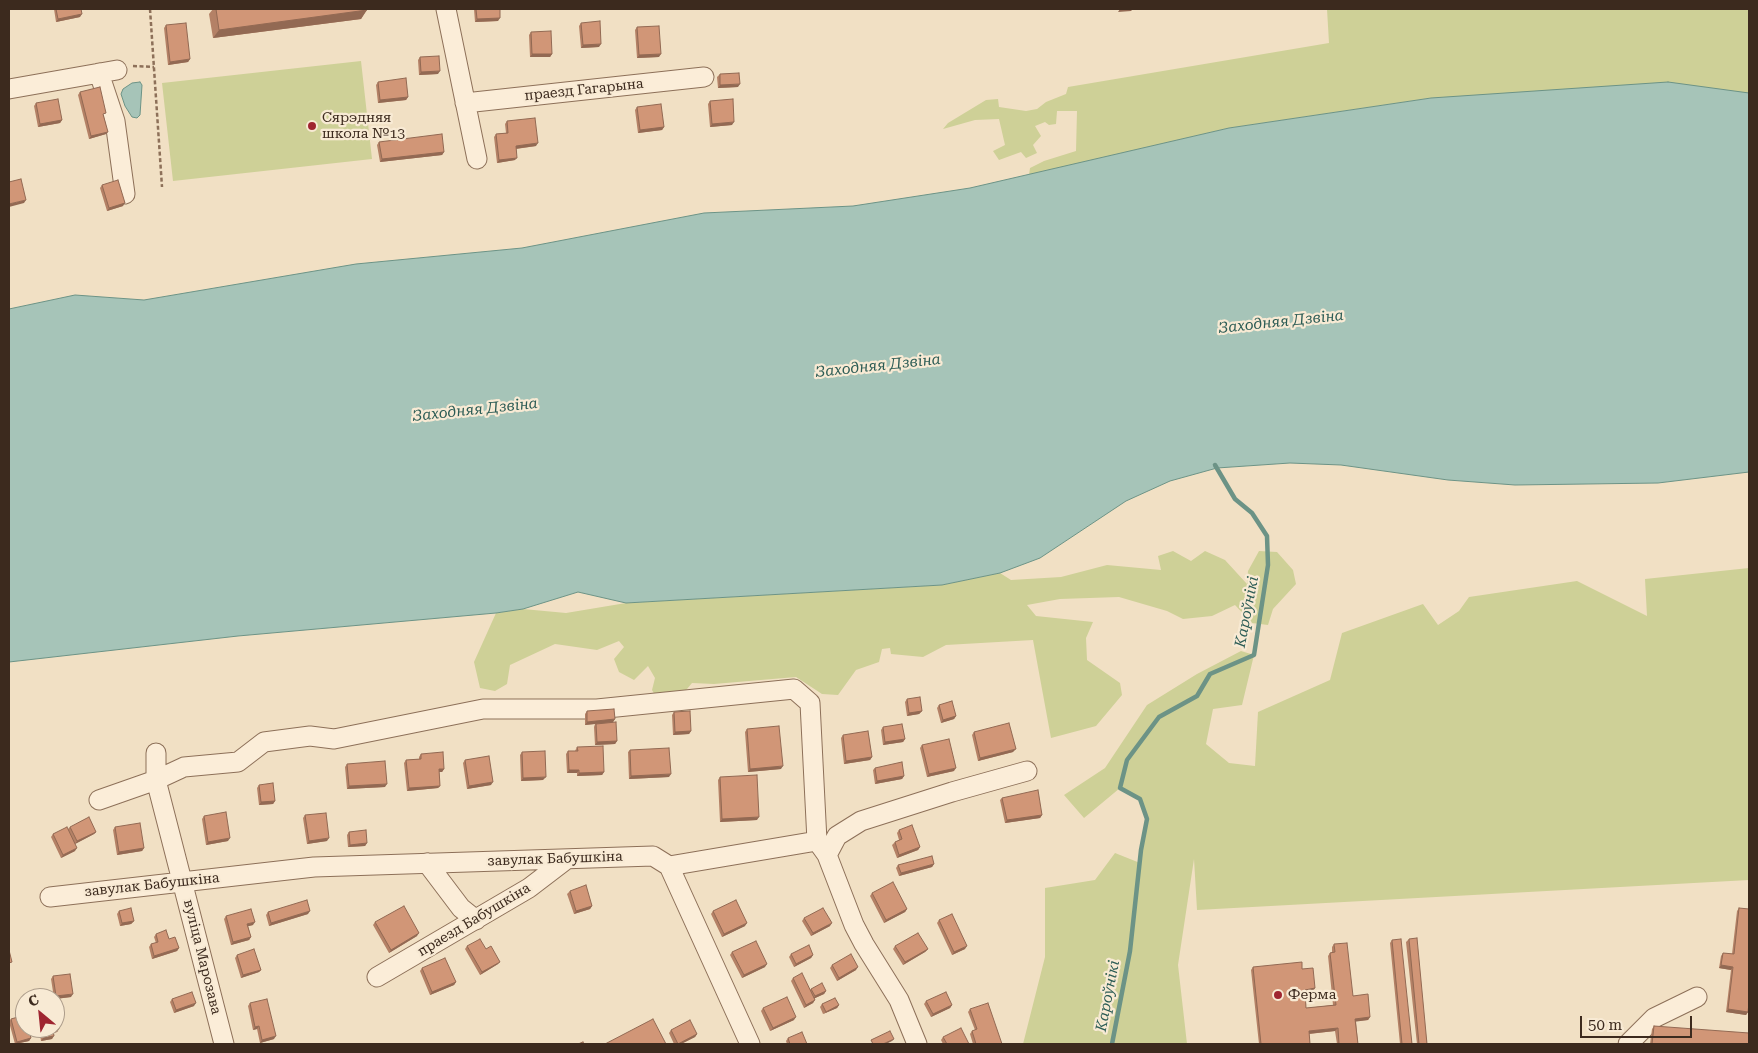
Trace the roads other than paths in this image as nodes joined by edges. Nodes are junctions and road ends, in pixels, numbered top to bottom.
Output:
1 (446, 9) edge
2 (117, 70) road end
3 (99, 73) junction
4 (704, 77) dead end
5 (9, 89) edge
6 (465, 103) junction
7 (477, 158) dead end
8 (125, 194) dead end
9 (156, 753) dead end
10 (1027, 771) dead end
11 (156, 780) junction
12 (99, 800) dead end
13 (822, 848) junction
14 (567, 859) junction
15 (427, 863) junction
16 (669, 866) junction
17 (183, 882) junction
18 (50, 897) dead end
19 (476, 920) junction
20 (377, 978) dead end
21 (1696, 997) dead end
22 (224, 1044) edge
23 (750, 1044) edge
24 (917, 1044) edge
25 (1628, 1044) edge

1 - 6 street
2 - 3 street
3 - 5 street
3 - 8 street
4 - 6 street, праезд Гагарына
6 - 7 street
9 - 11 street, вуліца Марозава
10 - 13 street
11 - 12 street
11 - 13 street
11 - 17 street, вуліца Марозава
13 - 16 street
13 - 24 street
14 - 15 street, завулак Бабушкіна
14 - 16 street, завулак Бабушкіна
14 - 19 street, праезд Бабушкіна
15 - 17 street, завулак Бабушкіна
15 - 19 street
16 - 23 street
17 - 18 street, завулак Бабушкіна
17 - 22 street, вуліца Марозава
19 - 20 street, праезд Бабушкіна
21 - 25 street

